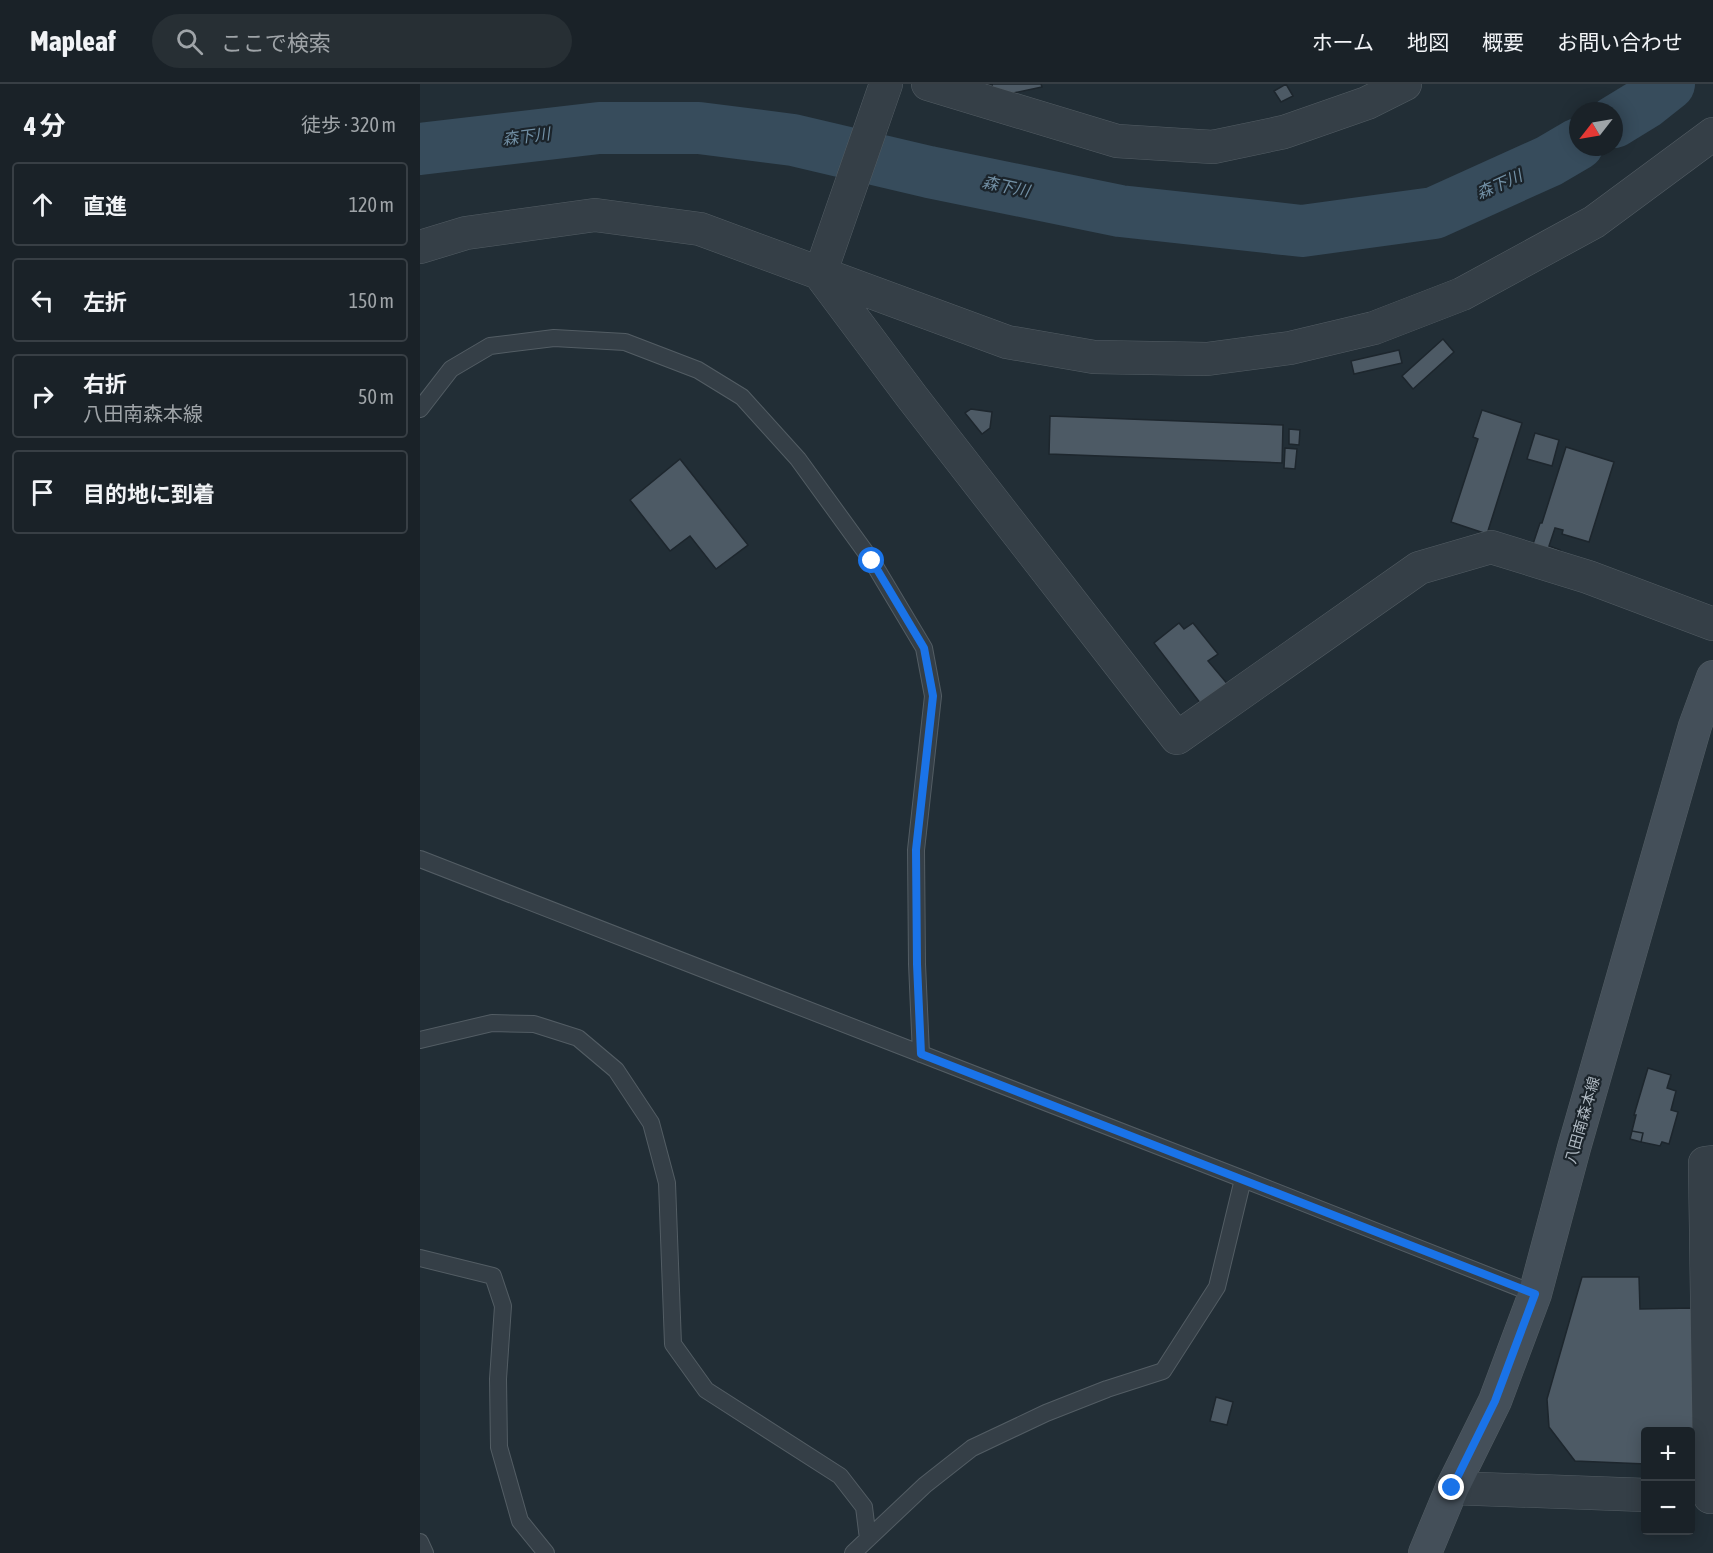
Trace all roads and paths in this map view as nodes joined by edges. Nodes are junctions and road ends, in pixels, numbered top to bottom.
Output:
1 (886, 84) edge
2 (928, 84) edge
3 (1405, 84) edge
4 (1713, 134) edge
5 (420, 247) edge
6 (823, 266) junction
7 (420, 409) edge
8 (1713, 624) edge
9 (1713, 677) edge
10 (420, 859) edge
11 (420, 1040) edge
12 (921, 1054) junction
13 (1713, 1162) edge
14 (1243, 1179) junction
15 (420, 1258) edge
16 (1535, 1294) junction
17 (1710, 1320) edge
18 (1452, 1488) junction
19 (1641, 1495) edge
20 (1704, 1497) edge
21 (868, 1539) junction
22 (420, 1542) edge
23 (425, 1553) edge
24 (546, 1553) edge
25 (853, 1553) edge
26 (1425, 1553) edge

1 - 6 street
2 - 3 street
4 - 6 street
5 - 6 street
6 - 8 street
7 - 12 lane
9 - 16 main road, 八田南森本線
10 - 12 lane
11 - 21 lane
12 - 14 lane
13 - 17 street
14 - 16 lane
14 - 21 lane
15 - 24 lane
16 - 18 main road, 八田南森本線
17 - 20 street
18 - 19 street
18 - 26 main road, 八田南森本線
21 - 25 lane
22 - 23 lane

